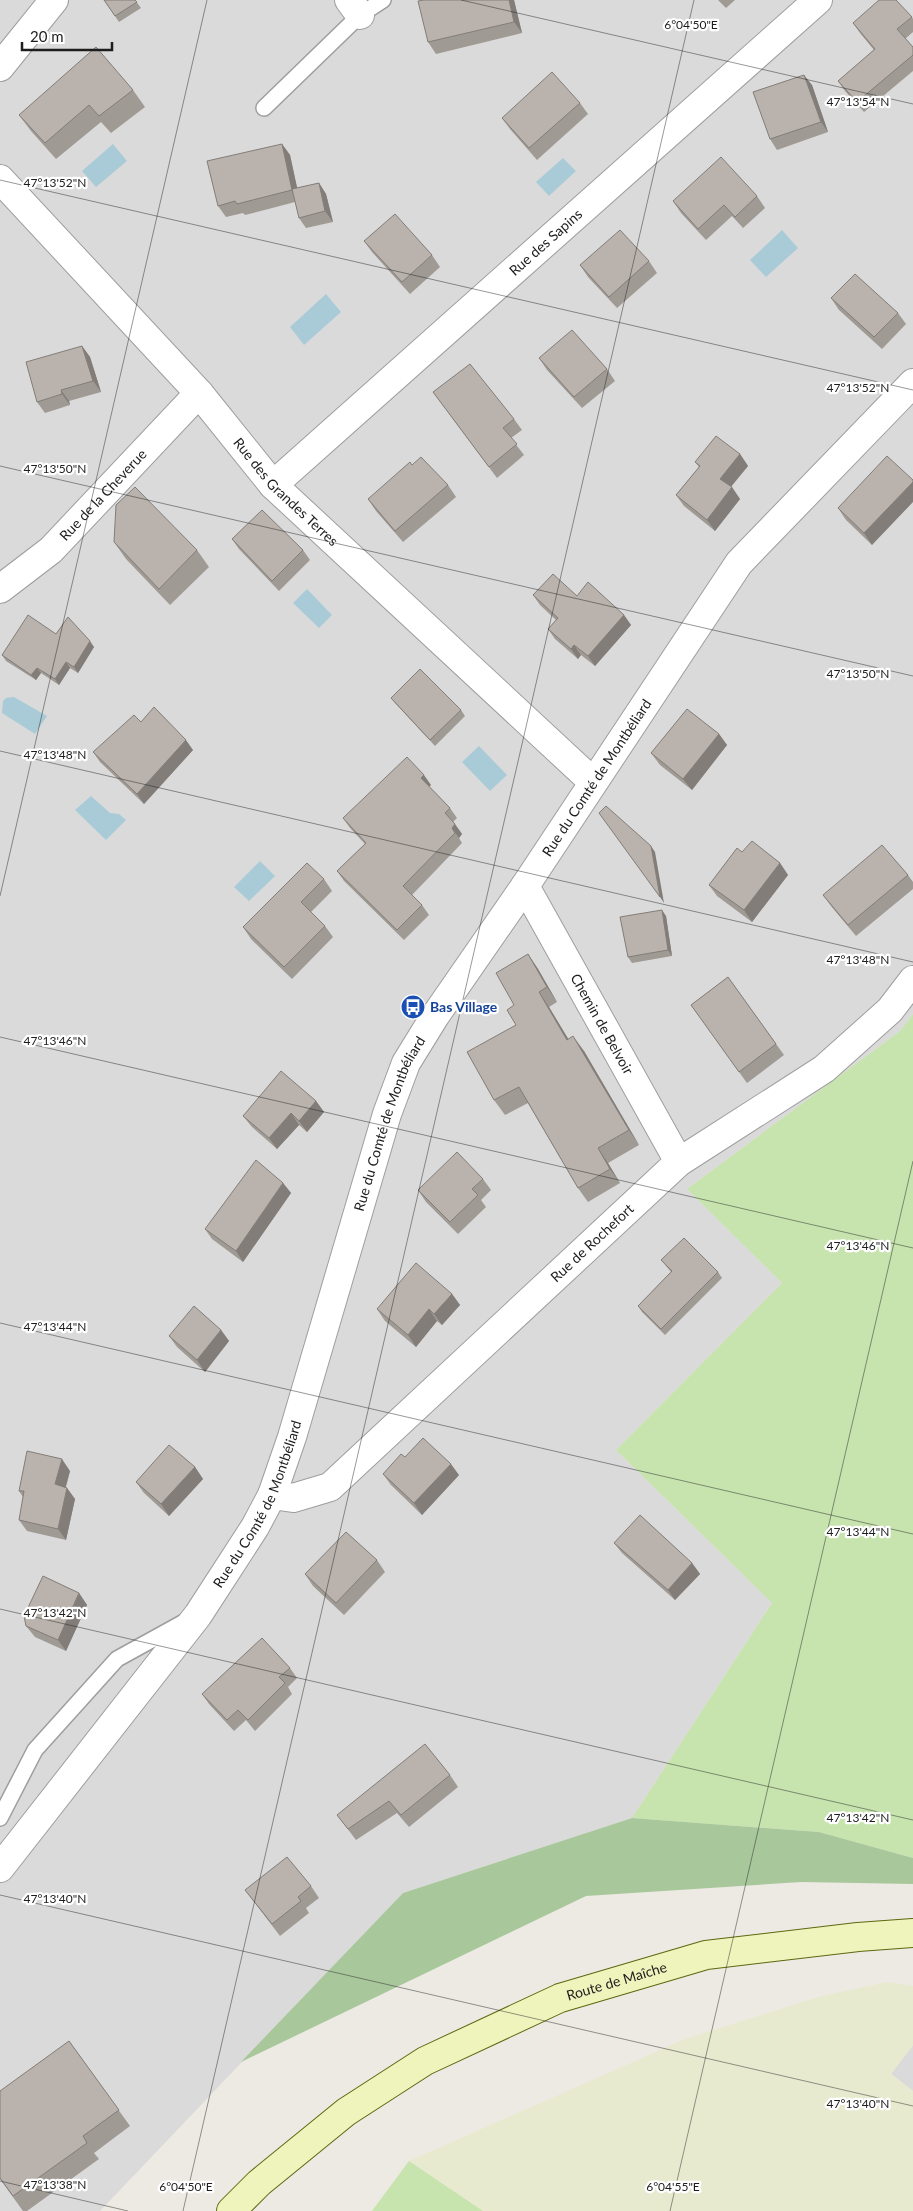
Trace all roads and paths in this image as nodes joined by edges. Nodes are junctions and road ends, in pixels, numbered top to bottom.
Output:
1 (54, 0) edge
2 (383, 0) edge
3 (818, 0) edge
4 (355, 8) edge
5 (0, 67) edge
6 (264, 108) dead end
7 (0, 179) edge
8 (913, 383) edge
9 (199, 393) junction
10 (273, 485) junction
11 (0, 589) edge
12 (593, 782) junction
13 (525, 886) junction
14 (913, 980) edge
15 (678, 1162) junction
16 (272, 1495) junction
17 (198, 1615) junction
18 (0, 1818) edge
19 (0, 1868) edge
20 (913, 1933) edge
21 (231, 2211) edge

1 - 5 street
2 - 4 lane
3 - 10 street, Rue des Sapins
4 - 6 lane
7 - 9 street, Rue des Grandes Terres
8 - 12 street, Rue du Comté de Montbéliard
9 - 10 street, Rue des Grandes Terres
9 - 11 street, Rue de la Cheverue
10 - 12 street, Rue des Grandes Terres
12 - 13 street, Rue du Comté de Montbéliard
13 - 15 street, Chemin de Belvoir
13 - 16 street, Rue du Comté de Montbéliard
14 - 15 street, Rue de Rochefort
15 - 16 street, Rue de Rochefort
16 - 17 street, Rue du Comté de Montbéliard
17 - 18 lane
17 - 19 street, Rue du Comté de Montbéliard
20 - 21 main road, Route de Maîche

